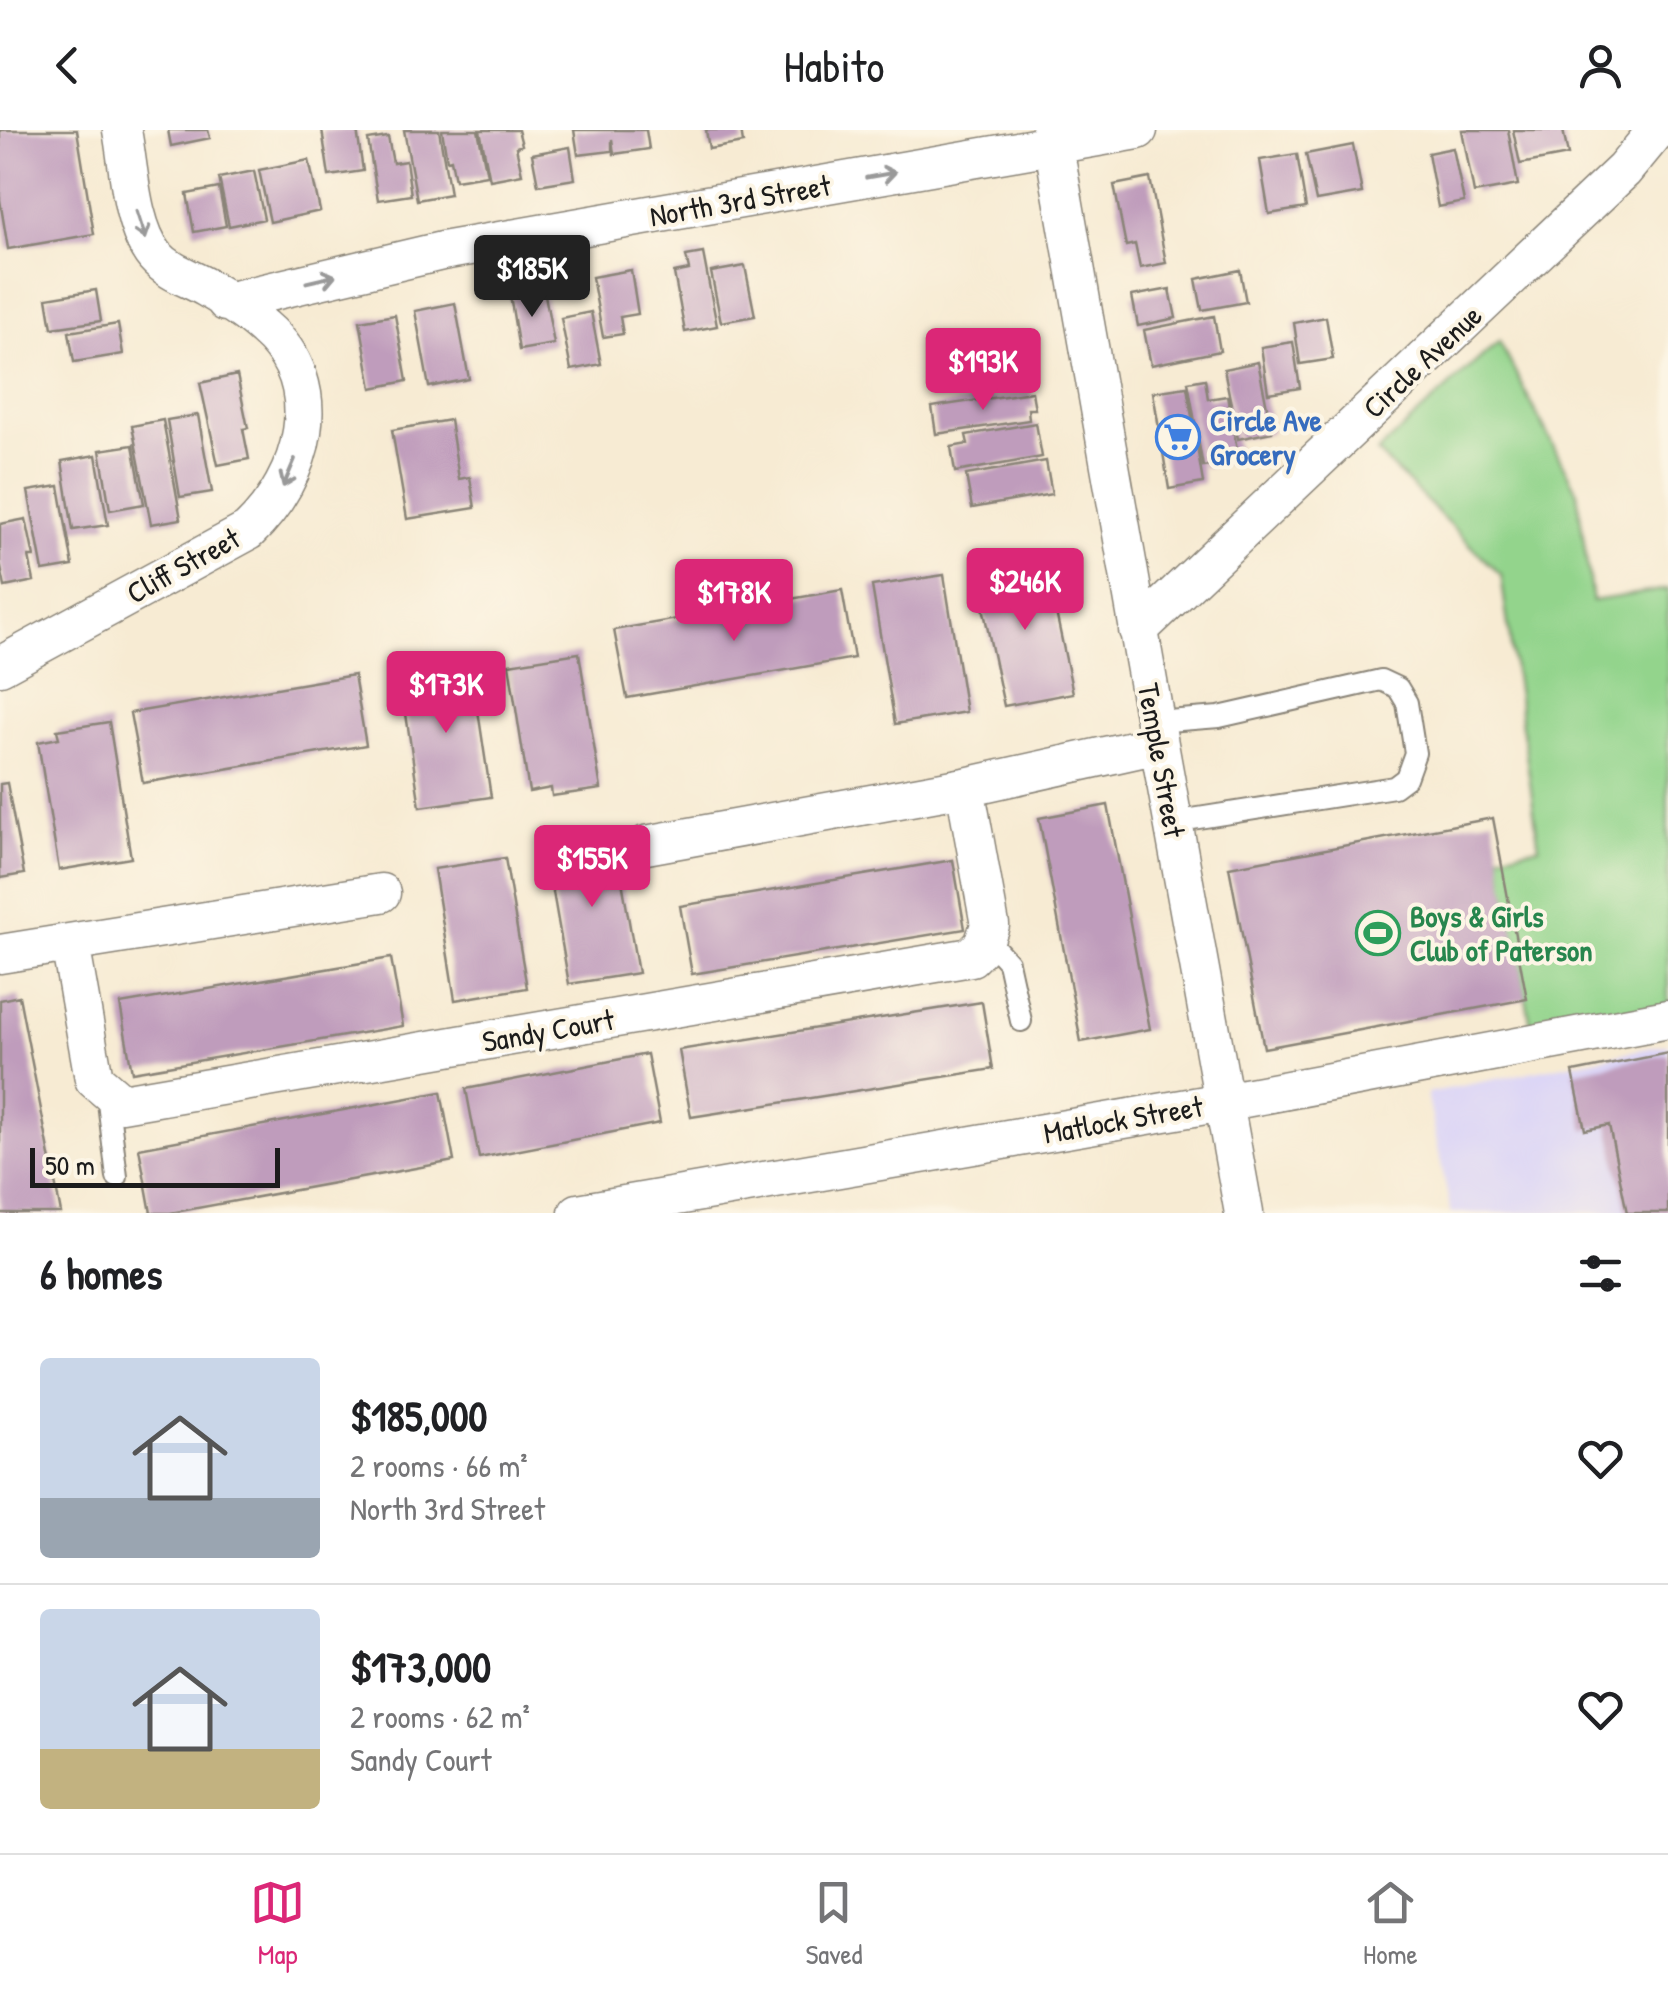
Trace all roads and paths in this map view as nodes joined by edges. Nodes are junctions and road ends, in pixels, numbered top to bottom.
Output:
1 (122, 130) edge
2 (1138, 130) edge
3 (1657, 130) edge
4 (1052, 138) edge
5 (226, 302) junction
6 (1138, 630) junction
7 (0, 666) edge
8 (1157, 733) junction
9 (965, 787) junction
10 (1173, 822) junction
11 (646, 845) dead end
12 (381, 894) dead end
13 (986, 938) junction
14 (70, 943) junction
15 (0, 954) edge
16 (1668, 1019) edge
17 (1021, 1022) dead end
18 (107, 1092) junction
19 (1222, 1102) junction
20 (117, 1177) dead end
21 (578, 1213) edge
22 (1244, 1213) edge

1 -> 5 street, Cliff Street
2 - 4 street, North 3rd Street
3 - 6 street, Circle Avenue
5 -> 4 street, North 3rd Street
4 - 6 street, Temple Street
5 -> 7 street, Cliff Street
6 - 8 street, Temple Street
8 - 9 street
8 - 10 street, Temple Street
8 - 10 lane
9 - 11 street
9 - 13 street
10 - 19 street, Temple Street
12 - 14 street
13 - 17 lane
13 - 18 street, Sandy Court
14 - 15 street
14 - 18 street
16 - 19 street, Matlock Street
18 - 20 lane
19 - 21 street, Matlock Street
19 - 22 street, Temple Street

